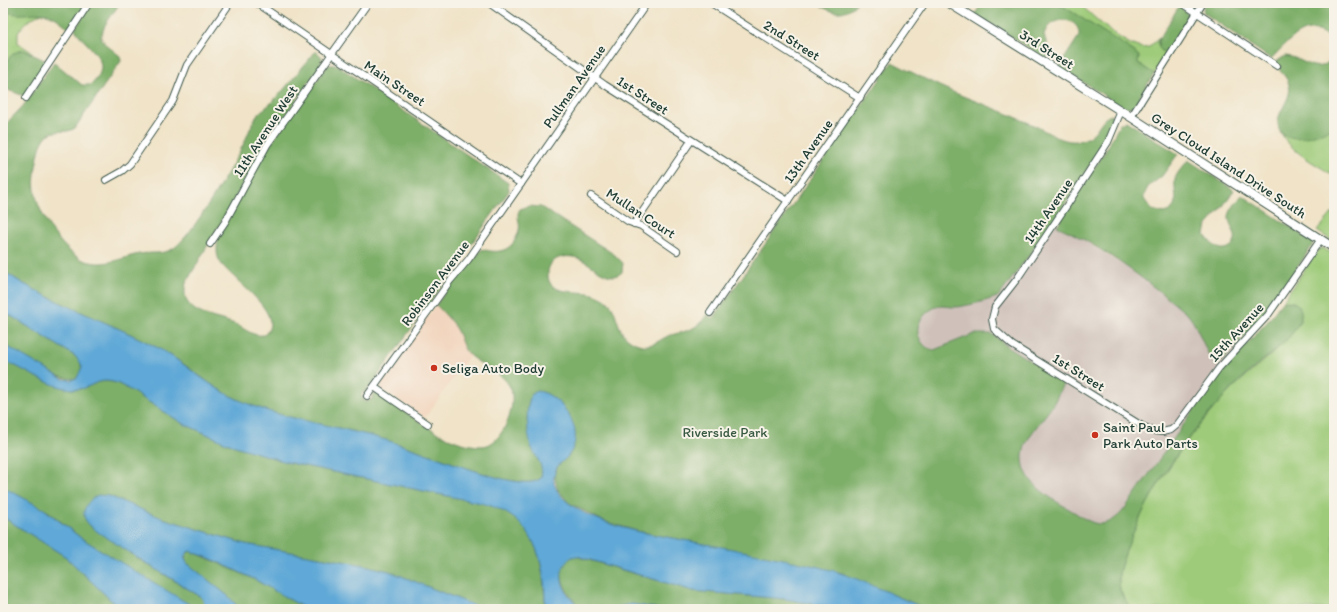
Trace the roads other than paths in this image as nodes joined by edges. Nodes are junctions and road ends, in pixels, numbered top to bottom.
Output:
1 (89, 3) edge
2 (230, 3) edge
3 (257, 3) edge
4 (368, 3) edge
5 (489, 3) edge
6 (647, 3) edge
7 (711, 3) edge
8 (925, 3) edge
9 (949, 3) edge
10 (1182, 3) edge
11 (1203, 3) edge
12 (1197, 12) junction
13 (332, 54) junction
14 (1277, 66) dead end
15 (595, 78) junction
16 (26, 98) dead end
17 (860, 98) junction
18 (1121, 111) junction
19 (1131, 117) junction
20 (691, 141) junction
21 (106, 180) dead end
22 (521, 184) junction
23 (591, 196) dead end
24 (788, 202) junction
25 (634, 224) junction
26 (1321, 239) junction
27 (210, 244) dead end
28 (1334, 248) edge
29 (677, 251) dead end
30 (710, 312) dead end
31 (992, 322) joint
32 (374, 387) junction
33 (367, 396) dead end
34 (428, 424) dead end
35 (1162, 432) joint

1 - 16 street
2 - 21 street
3 - 13 street, Main Street
4 - 13 street, 11th Avenue West
5 - 15 street, 1st Street
6 - 15 street, Pullman Avenue
7 - 17 street, 2nd Street
8 - 17 street, 13th Avenue
9 - 18 street, 3rd Street
10 - 12 street
11 - 12 street
12 - 14 street
12 - 19 street
13 - 22 street, Main Street
13 - 27 street, 11th Avenue West
15 - 20 street, 1st Street
15 - 22 street, Pullman Avenue
17 - 24 street, 13th Avenue
18 - 19 street, 3rd Street
18 - 31 street, 14th Avenue
19 - 26 street, Grey Cloud Island Drive South
20 - 24 street, 1st Street
20 - 25 street
22 - 32 street, Robinson Avenue
23 - 25 street, Mullan Court
24 - 30 street, 13th Avenue
25 - 29 street, Mullan Court
26 - 28 street, Grey Cloud Island Drive South
26 - 35 street, 15th Avenue
31 - 35 street, 1st Street
32 - 33 street, Robinson Avenue
32 - 34 street

